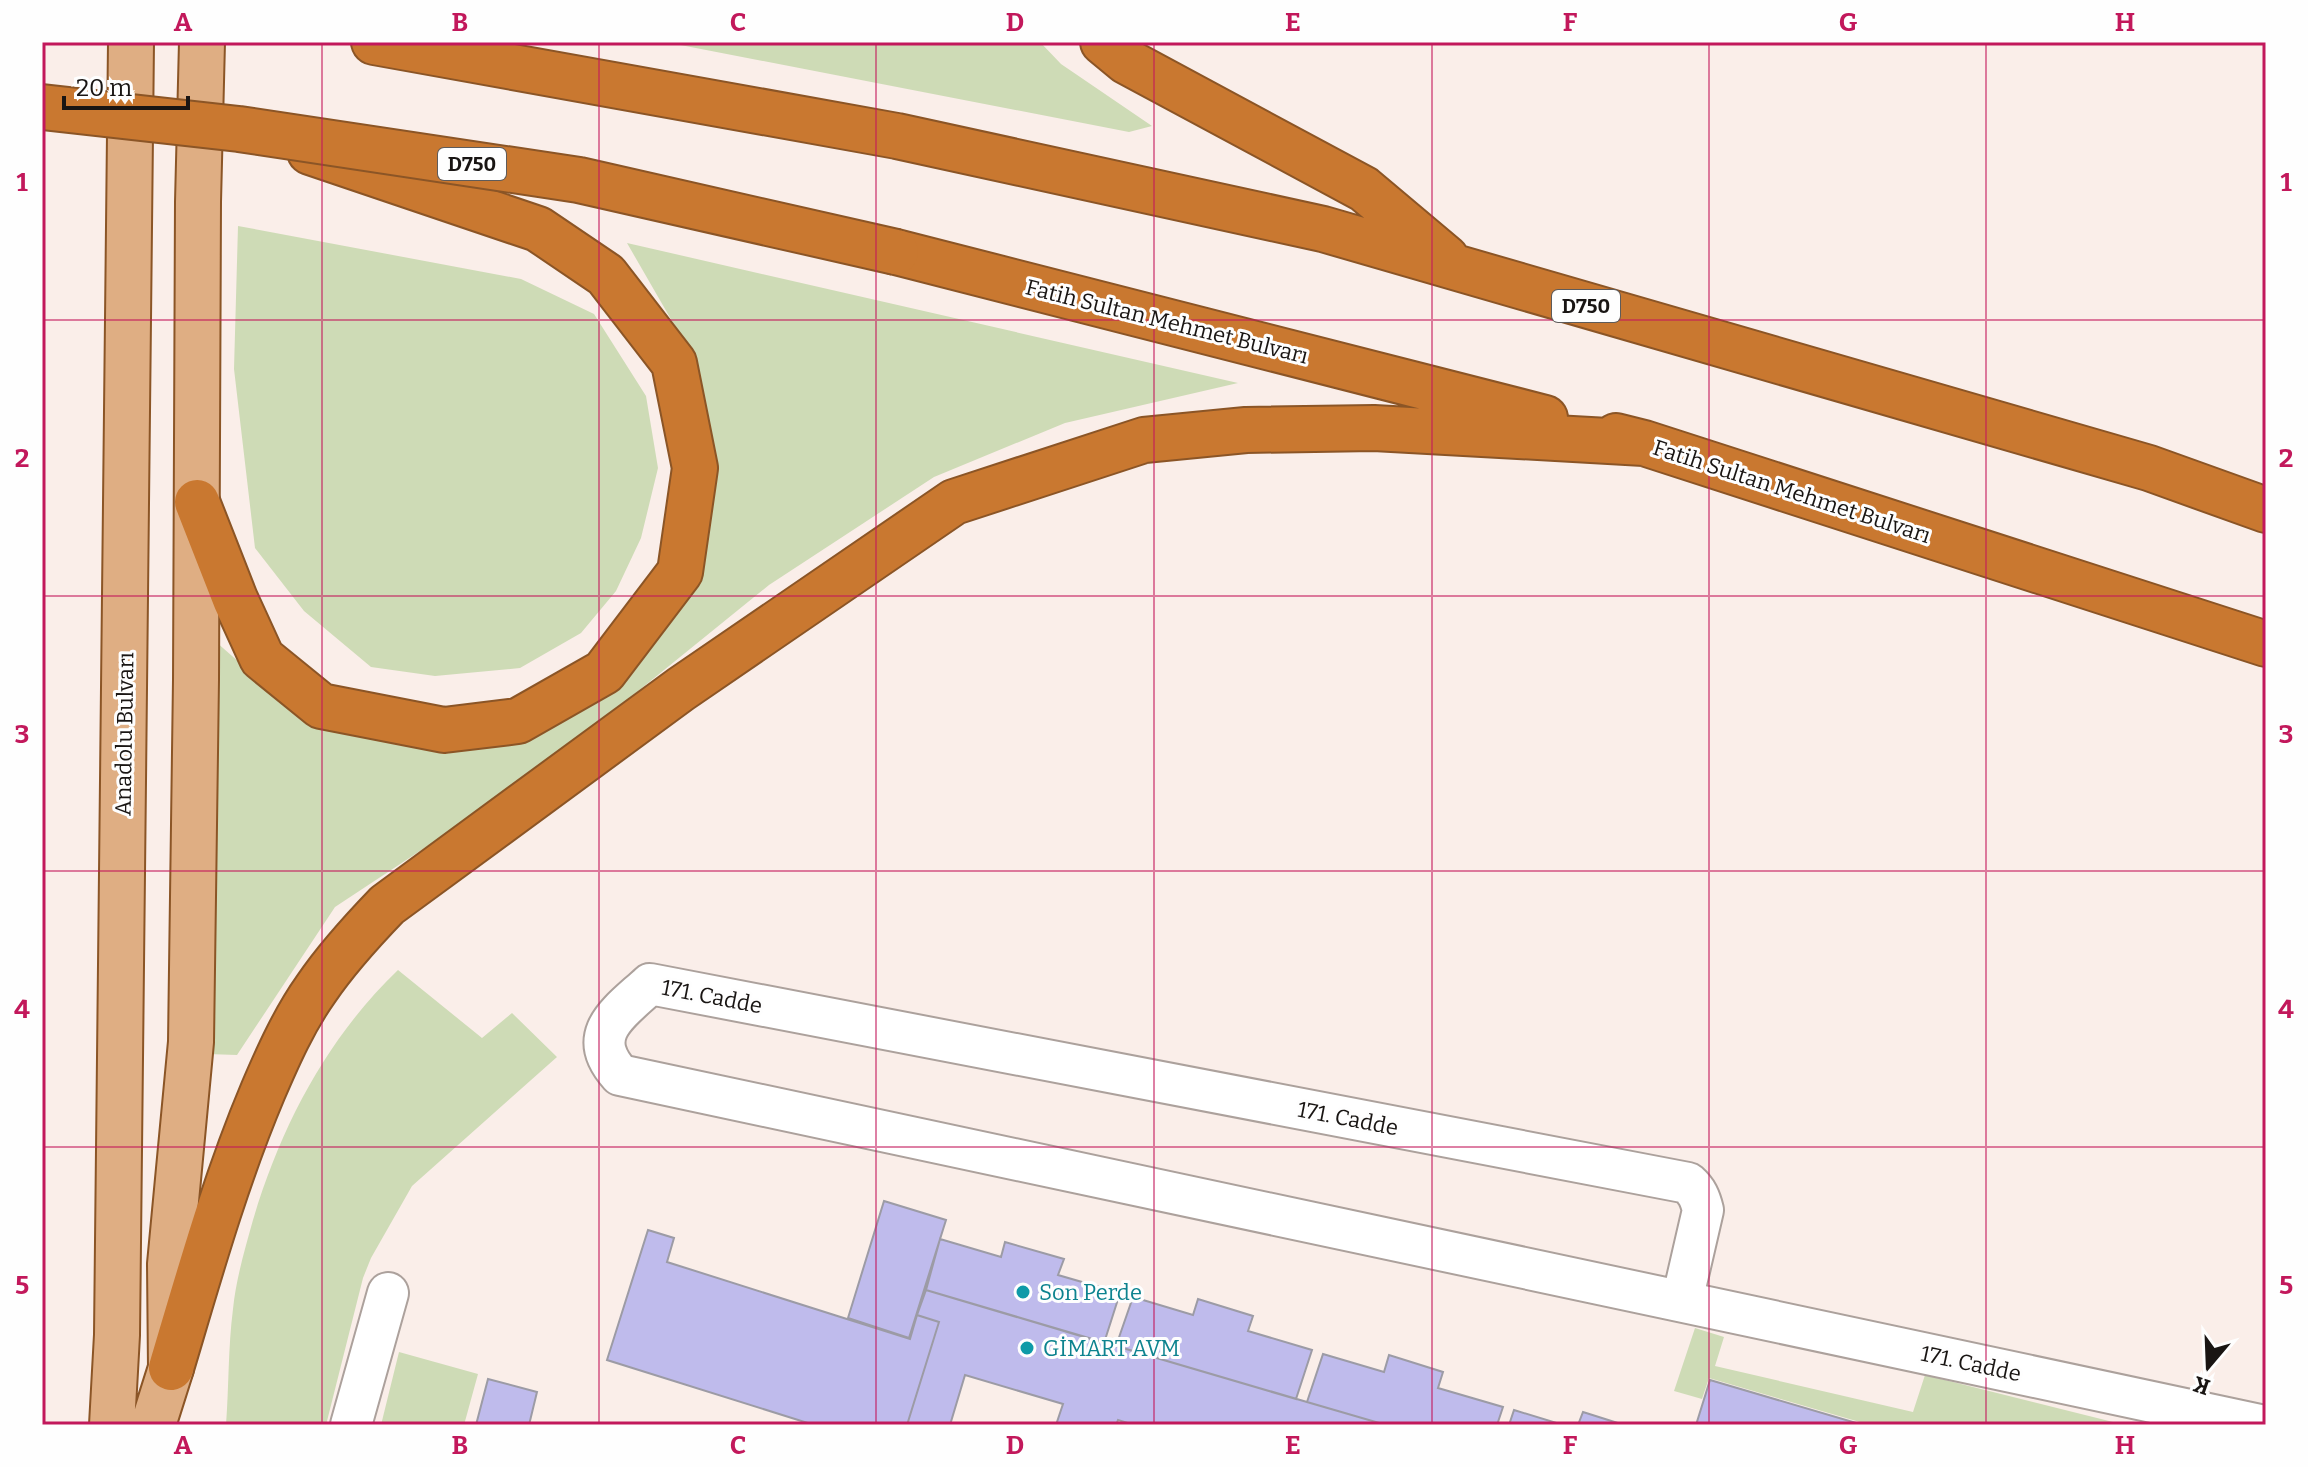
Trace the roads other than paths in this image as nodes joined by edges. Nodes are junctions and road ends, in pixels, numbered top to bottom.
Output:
1 (131, 42) edge
2 (202, 42) edge
3 (374, 42) edge
4 (1103, 42) edge
5 (42, 107) edge
6 (239, 129) junction
7 (1460, 269) junction
8 (1644, 443) junction
9 (197, 502) junction
10 (2266, 510) edge
11 (2266, 644) edge
12 (388, 1293) dead end
13 (1682, 1301) junction
14 (117, 1335) junction
15 (171, 1368) junction
16 (112, 1425) edge
17 (130, 1425) edge
18 (153, 1425) edge
19 (168, 1425) edge
20 (351, 1425) edge
21 (2260, 1425) edge

1 - 14 main road, Anadolu Bulvarı
2 - 9 main road
3 - 7 highway, D750
4 - 7 highway
5 - 6 highway, Fatih Sultan Mehmet Bulvarı / D750, bridge
6 - 8 highway, Fatih Sultan Mehmet Bulvarı / D750, bridge
6 - 9 highway
7 - 10 highway, D750
8 - 11 highway, Fatih Sultan Mehmet Bulvarı / D750
8 - 15 highway
9 - 15 main road
12 - 20 street
13 - 13 street, 171. Cadde
13 - 21 street, 171. Cadde
14 - 16 main road, Anadolu Bulvarı
14 - 17 main road
15 - 18 main road
15 - 19 main road

